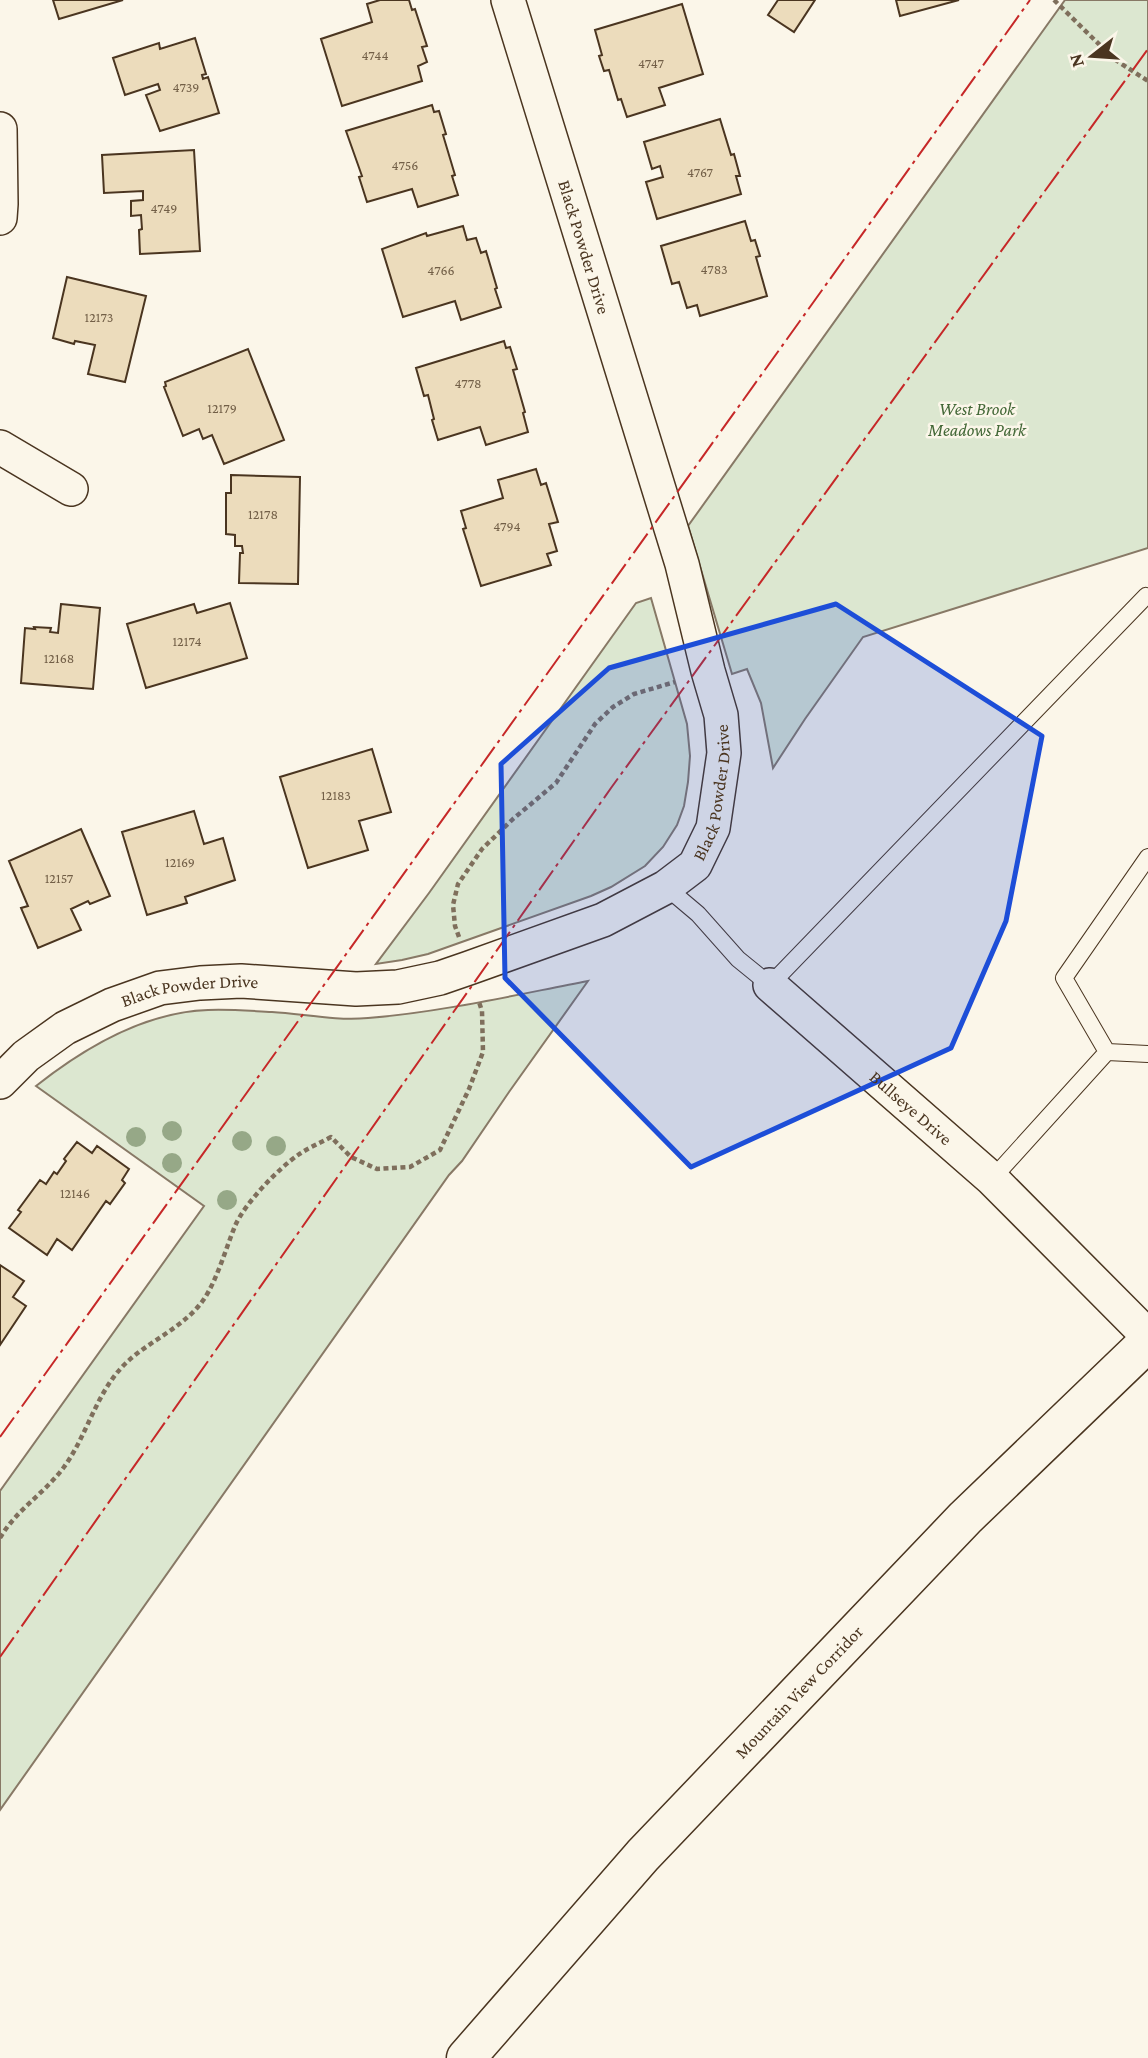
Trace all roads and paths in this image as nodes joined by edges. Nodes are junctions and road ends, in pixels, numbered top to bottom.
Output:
1 (508, 0) edge
2 (1054, 0) edge
3 (1148, 81) edge
4 (0, 129) edge
5 (0, 218) edge
6 (0, 447) edge
7 (71, 489) dead end
8 (1148, 597) edge
9 (708, 671) junction
10 (1148, 857) edge
11 (666, 887) junction
12 (469, 968) junction
13 (770, 985) junction
14 (1107, 1052) junction
15 (1148, 1054) edge
16 (0, 1082) edge
17 (992, 1179) junction
18 (1148, 1336) edge
19 (1148, 1342) edge
20 (0, 1538) edge
21 (466, 2058) edge

1 - 9 street, Black Powder Drive
2 - 3 path
4 - 5 street
6 - 7 street
8 - 13 lane
9 - 11 street, Black Powder Drive
9 - 12 path
10 - 14 lane
11 - 12 street, Black Powder Drive
11 - 13 lane, Bullseye Drive
12 - 16 street, Black Powder Drive
12 - 20 path
13 - 17 street, Bullseye Drive
14 - 15 lane
14 - 17 lane
17 - 18 street, Bullseye Drive
19 - 21 highway, Mountain View Corridor

